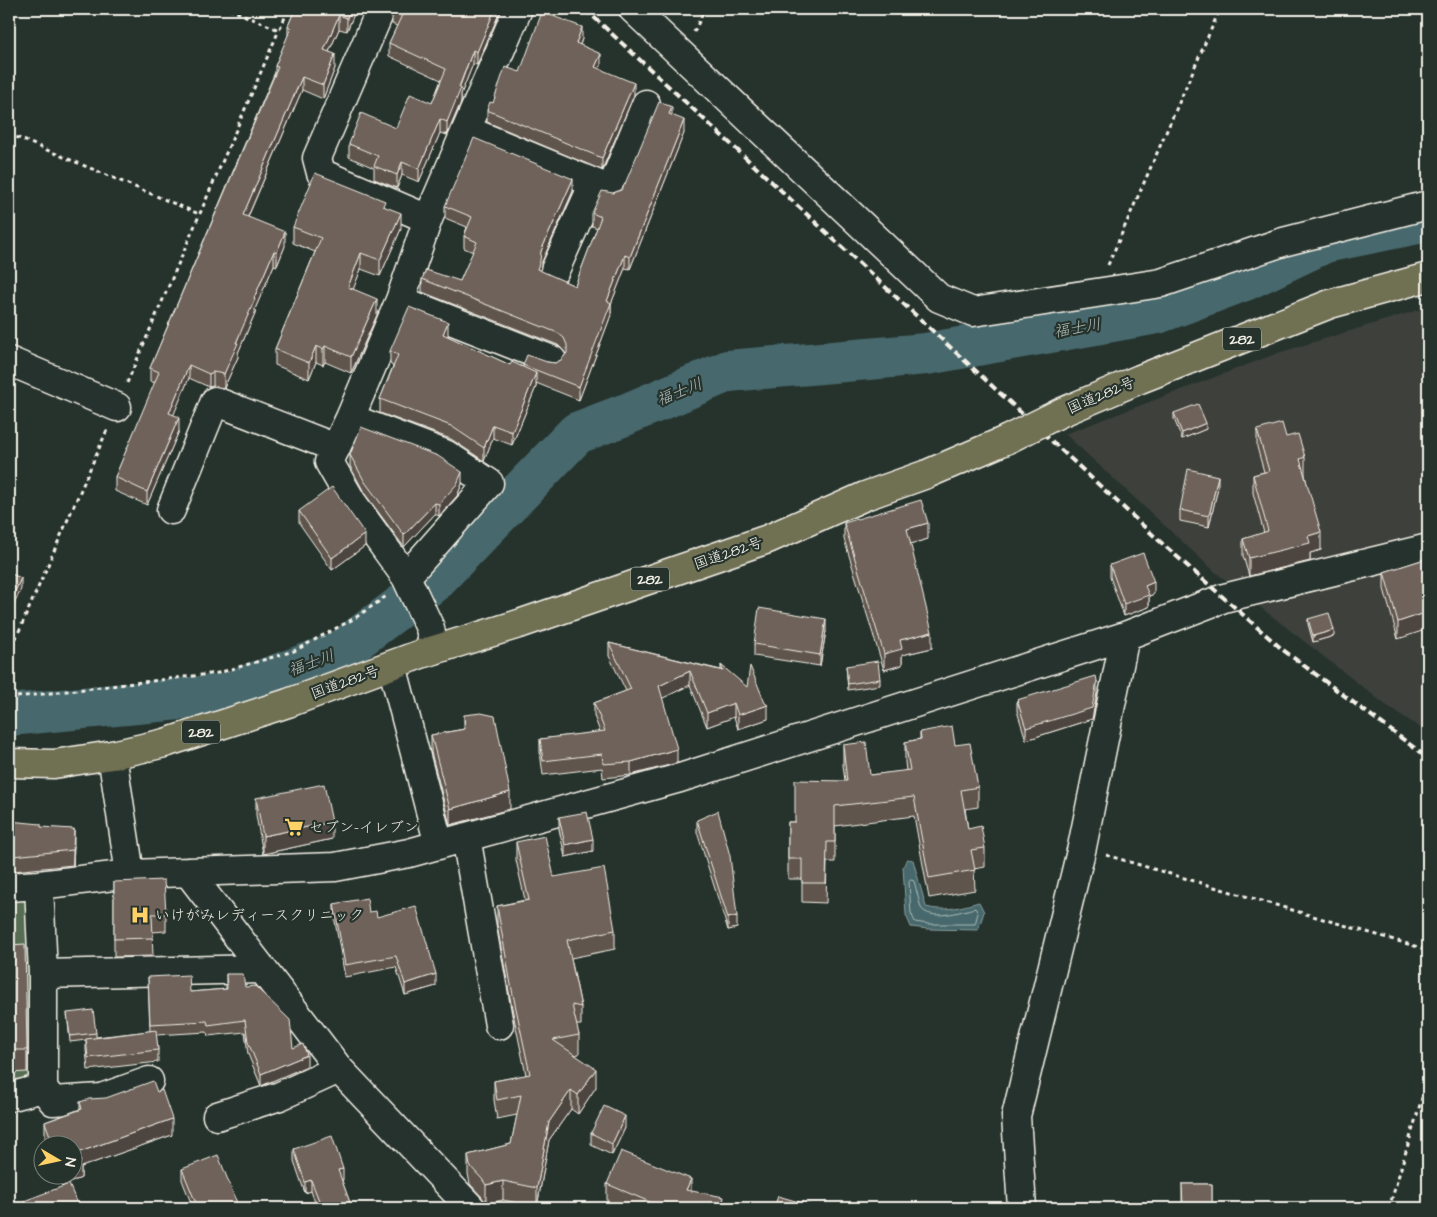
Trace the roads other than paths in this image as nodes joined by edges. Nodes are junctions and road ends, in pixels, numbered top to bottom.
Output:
1 (381, 9) edge
2 (518, 9) edge
3 (633, 9) edge
4 (646, 104) dead end
5 (466, 130) junction
6 (594, 183) junction
7 (1428, 204) edge
8 (428, 219) junction
9 (555, 270) dead end
10 (1428, 277) edge
11 (400, 300) junction
12 (552, 360) dead end
13 (9, 361) edge
14 (117, 407) road end
15 (350, 418) junction
16 (336, 448) junction
17 (171, 510) dead end
18 (1428, 548) edge
19 (408, 579) junction
20 (1125, 636) junction
21 (432, 639) junction
22 (392, 665) junction
23 (112, 755) junction
24 (9, 763) edge
25 (466, 837) junction
26 (439, 845) junction
27 (188, 872) junction
28 (130, 874) junction
29 (39, 885) junction
30 (9, 887) edge
31 (262, 969) junction
32 (43, 974) junction
33 (500, 1025) dead end
34 (340, 1069) junction
35 (149, 1081) edge
36 (43, 1088) junction
37 (9, 1097) edge
38 (217, 1116) dead end
39 (471, 1208) edge
40 (1022, 1208) edge

1 - 8 street
2 - 5 street
3 - 7 street
4 - 6 street
5 - 6 street
5 - 8 street
6 - 9 street
8 - 11 street
10 - 21 highway, 国道282号 / 282, bridge
11 - 12 street
11 - 15 street
13 - 14 street
15 - 16 street
15 - 19 street
16 - 17 street
16 - 19 street
18 - 20 street
19 - 21 street
20 - 25 street
20 - 40 street
21 - 22 highway, 国道282号 / 282
22 - 23 highway, 国道282号 / 282
22 - 26 street
23 - 24 highway, 国道282号 / 282
23 - 28 street
25 - 26 street
25 - 33 street
26 - 27 street
27 - 28 street
27 - 31 street
28 - 29 street
29 - 30 street
29 - 32 street
31 - 32 street
31 - 34 street
32 - 36 street
34 - 38 street
34 - 39 street
35 - 36 street
36 - 37 street

